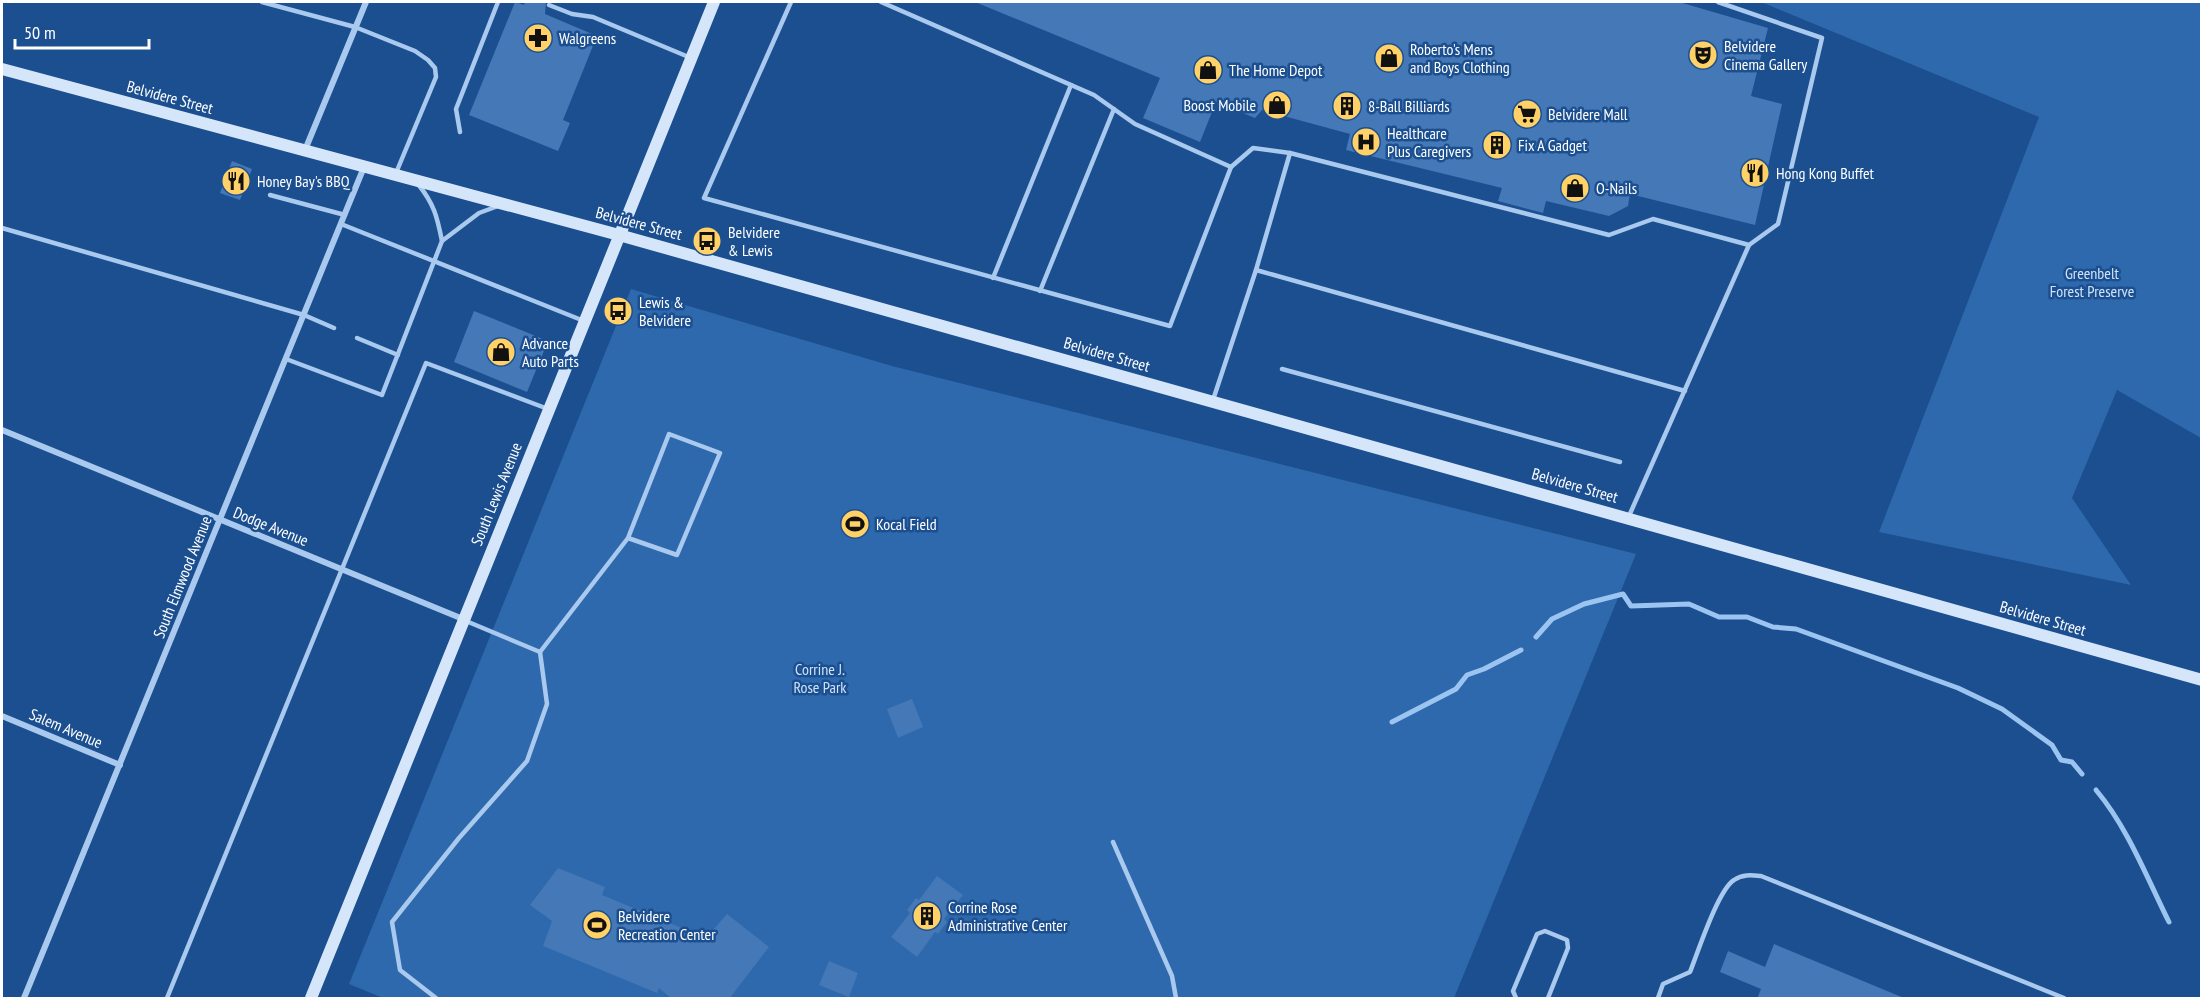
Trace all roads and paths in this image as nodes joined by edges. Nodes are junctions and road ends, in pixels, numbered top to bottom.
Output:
1 (262, 2) edge
2 (366, 2) edge
3 (498, 2) edge
4 (714, 2) edge
5 (791, 2) edge
6 (881, 2) edge
7 (1718, 2) edge
8 (549, 5) dead end
9 (355, 27) junction
10 (691, 58) junction
11 (2, 69) edge
12 (1071, 85) junction
13 (1114, 109) junction
14 (460, 132) dead end
15 (305, 150) junction
16 (1290, 153) junction
17 (365, 166) junction
18 (1231, 167) junction
19 (396, 174) junction
20 (414, 180) junction
21 (270, 195) dead end
22 (503, 203) junction
23 (345, 215) junction
24 (341, 224) junction
25 (2, 228) edge
26 (619, 235) junction
27 (442, 241) junction
28 (1749, 245) junction
29 (435, 261) junction
30 (1256, 270) junction
31 (993, 278) junction
32 (1040, 291) junction
33 (304, 315) junction
34 (584, 321) junction
35 (334, 328) dead end
36 (357, 338) dead end
37 (398, 355) junction
38 (286, 359) junction
39 (1282, 369) dead end
40 (1684, 391) junction
41 (1213, 400) junction
42 (548, 409) junction
43 (2, 430) edge
44 (1620, 462) dead end
45 (1629, 517) junction
46 (220, 520) junction
47 (628, 538) junction
48 (342, 570) junction
49 (463, 620) junction
50 (540, 652) junction
51 (2202, 680) edge
52 (2, 716) edge
53 (120, 765) junction
54 (1113, 842) dead end
55 (24, 999) edge
56 (167, 999) edge
57 (310, 999) edge
58 (436, 999) edge
59 (1176, 999) edge
60 (1516, 999) edge
61 (1548, 999) edge
62 (1658, 999) edge
63 (2064, 999) edge

1 - 9 lane
2 - 9 street
3 - 14 lane
4 - 10 main road, South Lewis Avenue
5 - 31 lane
6 - 12 lane
7 - 28 lane
8 - 10 lane
9 - 15 street
9 - 19 lane
10 - 26 main road, South Lewis Avenue
11 - 15 main road, Belvidere Street
12 - 13 lane
12 - 31 lane
13 - 18 lane
13 - 32 lane
15 - 17 main road, Belvidere Street
16 - 18 lane
16 - 28 lane
16 - 30 lane
17 - 19 main road, Belvidere Street
17 - 23 street, South Elmwood Avenue
18 - 32 lane
19 - 20 main road, Belvidere Street
20 - 22 main road, Belvidere Street
20 - 27 lane
21 - 23 lane
22 - 26 main road, Belvidere Street
22 - 27 lane
23 - 24 street, South Elmwood Avenue
24 - 29 lane
24 - 33 street, South Elmwood Avenue
25 - 33 lane
26 - 34 main road, South Lewis Avenue
26 - 41 main road, Belvidere Street
27 - 29 lane
28 - 40 lane
29 - 34 lane
29 - 37 lane
30 - 40 lane
30 - 41 lane
31 - 32 lane
33 - 35 lane
33 - 38 street, South Elmwood Avenue
34 - 42 main road, South Lewis Avenue
36 - 37 lane
37 - 38 lane
38 - 46 street, South Elmwood Avenue
39 - 44 lane
40 - 45 lane
41 - 45 main road, Belvidere Street
42 - 48 lane
42 - 49 main road, South Lewis Avenue
43 - 46 street, Dodge Avenue
45 - 51 main road, Belvidere Street
46 - 48 street, Dodge Avenue
46 - 53 street, South Elmwood Avenue
47 - 47 lane
47 - 50 lane
48 - 49 street, Dodge Avenue
48 - 56 lane
49 - 50 lane
49 - 57 main road, South Lewis Avenue
50 - 58 lane
52 - 53 street, Salem Avenue
53 - 55 street, South Elmwood Avenue
54 - 59 lane
60 - 61 lane
62 - 63 lane

